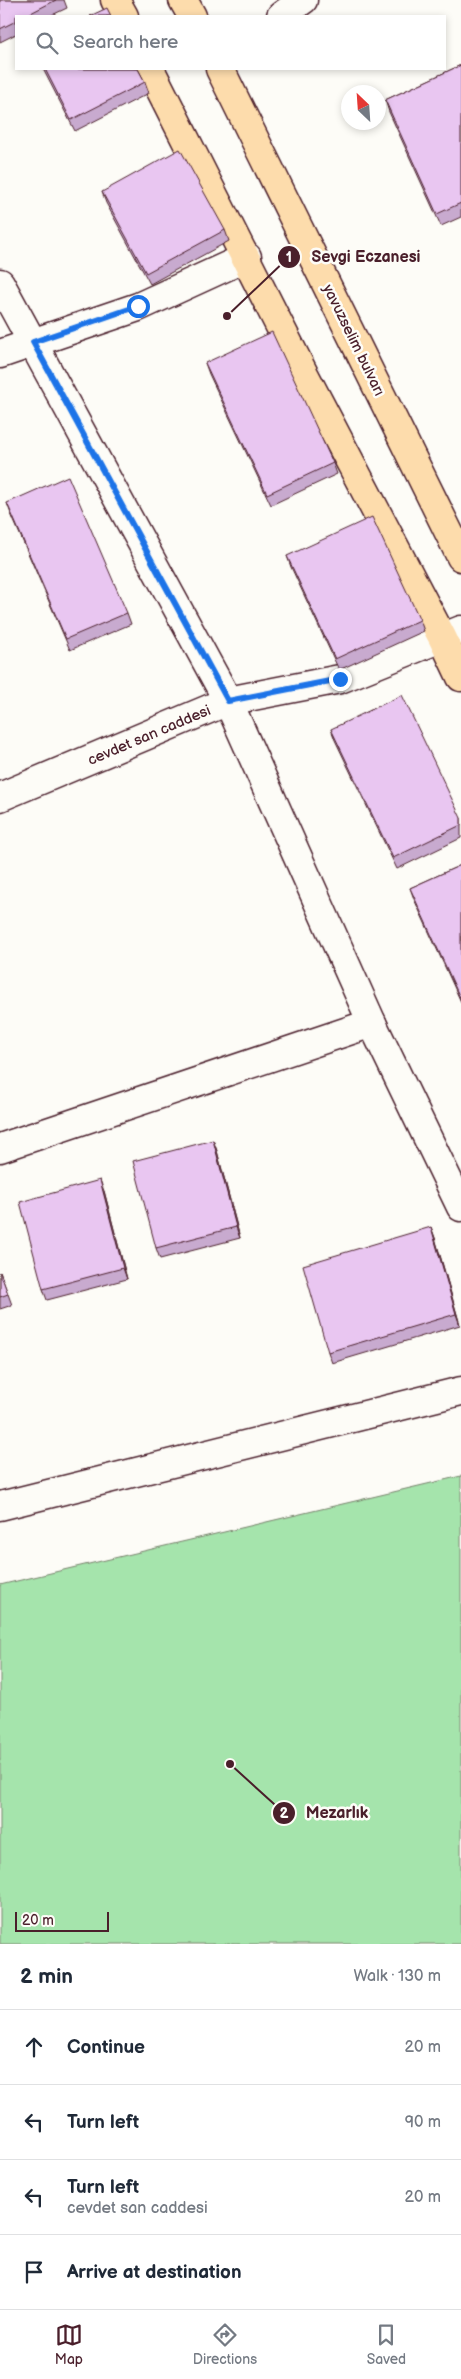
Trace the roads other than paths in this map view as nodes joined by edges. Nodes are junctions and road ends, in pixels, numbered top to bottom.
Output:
1 (116, 0) edge
2 (183, 0) edge
3 (303, 0) edge
4 (124, 15) edge
5 (191, 15) edge
6 (282, 15) edge
7 (151, 70) edge
8 (220, 70) edge
9 (247, 257) junction
10 (0, 283) edge
11 (33, 342) junction
12 (0, 354) edge
13 (461, 557) edge
14 (452, 634) edge
15 (461, 677) edge
16 (228, 701) junction
17 (0, 796) edge
18 (372, 1024) junction
19 (0, 1148) edge
20 (461, 1207) edge
21 (461, 1391) edge
22 (0, 1506) edge

1 - 4 main road
2 - 5 main road
3 - 6 street
7 - 9 main road
8 - 13 main road, yavuzselim bulvarı
9 - 11 street
9 - 14 main road
10 - 11 street
11 - 12 street
11 - 16 street
14 - 15 main road
14 - 16 street, cevdet san caddesi
16 - 17 street, cevdet san caddesi
16 - 18 street
18 - 19 street
18 - 20 street
21 - 22 street

